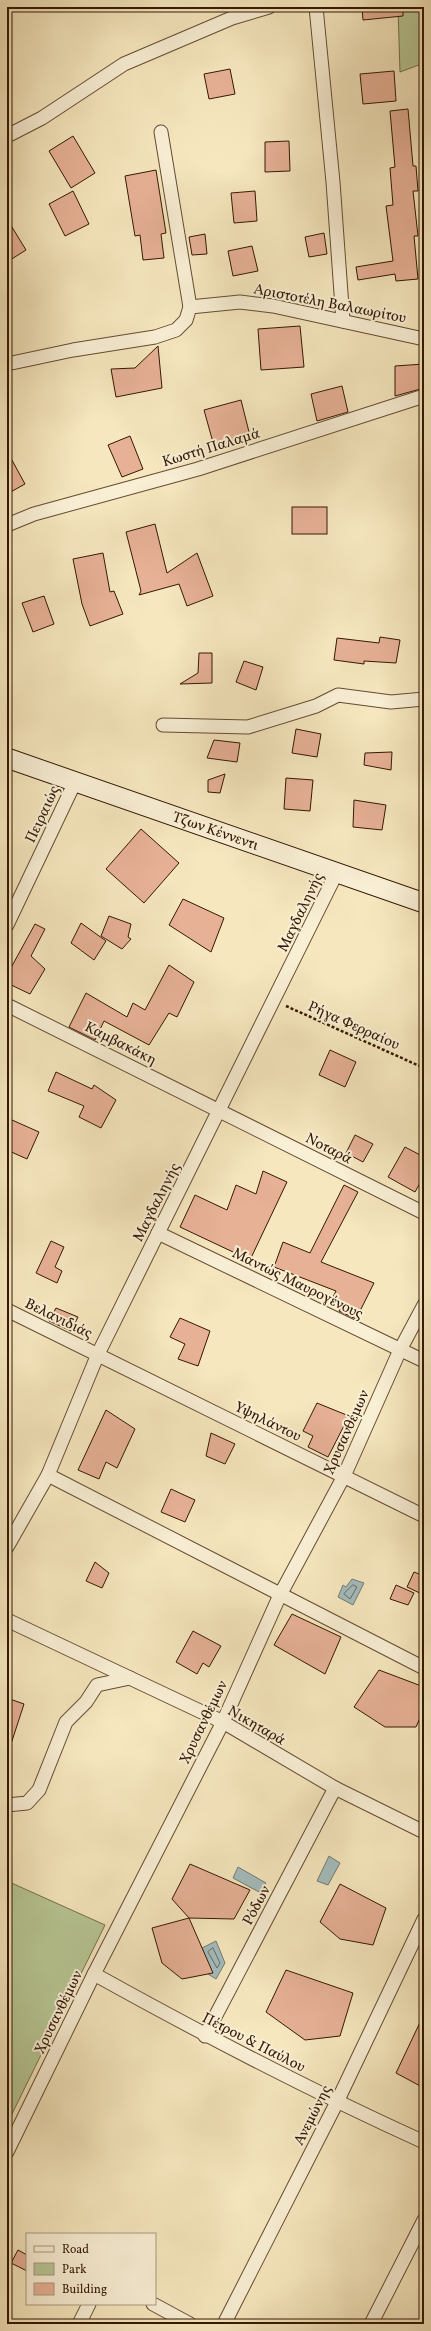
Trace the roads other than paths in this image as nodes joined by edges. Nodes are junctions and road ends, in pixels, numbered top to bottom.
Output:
1 (269, 7) edge
2 (316, 7) edge
3 (161, 132) dead end
4 (7, 136) edge
5 (190, 307) junction
6 (343, 321) junction
7 (424, 339) edge
8 (7, 364) edge
9 (424, 396) edge
10 (7, 525) edge
11 (424, 699) edge
12 (163, 725) dead end
13 (7, 758) edge
14 (75, 782) junction
15 (337, 872) junction
16 (422, 900) edge
17 (7, 925) edge
18 (7, 1005) edge
19 (220, 1111) junction
20 (424, 1213) edge
21 (158, 1233) junction
22 (424, 1305) edge
23 (7, 1310) edge
24 (400, 1350) junction
25 (98, 1354) junction
26 (424, 1361) edge
27 (48, 1475) junction
28 (344, 1476) junction
29 (424, 1516) edge
30 (7, 1547) edge
31 (280, 1595) junction
32 (7, 1620) edge
33 (424, 1668) edge
34 (130, 1678) junction
35 (223, 1722) junction
36 (335, 1788) junction
37 (7, 1805) edge
38 (424, 1832) edge
39 (424, 1919) edge
40 (94, 1974) junction
41 (205, 2036) junction
42 (337, 2102) junction
43 (424, 2142) edge
44 (7, 2152) edge
45 (424, 2220) edge
46 (88, 2305) edge
47 (155, 2305) edge
48 (79, 2324) edge
49 (190, 2324) edge
50 (224, 2324) edge
51 (371, 2324) edge

1 - 4 street
2 - 6 street
3 - 5 street
5 - 6 street, Αριστοτέλη Βαλαωρίτου
5 - 8 street
6 - 7 street, Αριστοτέλη Βαλαωρίτου
9 - 10 street, Κωστή Παλαμά
11 - 12 street
13 - 14 street, Τζων Κέννεντι
14 - 15 street, Τζων Κέννεντι
14 - 17 street, Πειραιώς
15 - 16 street, Τζων Κέννεντι
15 - 19 street, Μαγδαληνής
18 - 19 street, Καμβακάκη
19 - 20 street, Νοταρά
19 - 21 street, Μαγδαληνής
21 - 24 street, Μαντώς Μαυρογένους
21 - 25 street, Μαγδαληνής
22 - 24 street, Χρυσανθέμων
23 - 25 street, Βελανιδιάς
24 - 26 street, Μαντώς Μαυρογένους
24 - 28 street, Χρυσανθέμων
25 - 27 street, Μαγδαληνής
25 - 28 street, Υψηλάντου
27 - 30 street, Μαγδαληνής
27 - 31 street
28 - 29 street, Υψηλάντου
28 - 31 street, Χρυσανθέμων
31 - 33 street
31 - 35 street, Χρυσανθέμων
32 - 34 street, Νικηταρά
34 - 35 street, Νικηταρά
34 - 37 street
35 - 36 street, Νικηταρά
35 - 40 street, Χρυσανθέμων
36 - 38 street, Νικηταρά
36 - 41 street, Ρόδων
39 - 42 street, Ανεμώνης
40 - 41 street, Πέτρου & Παύλου
40 - 44 street, Χρυσανθέμων
41 - 42 street, Πέτρου & Παύλου
42 - 43 street, Πέτρου & Παύλου
42 - 50 street, Ανεμώνης
45 - 51 street
46 - 48 street
47 - 49 street

